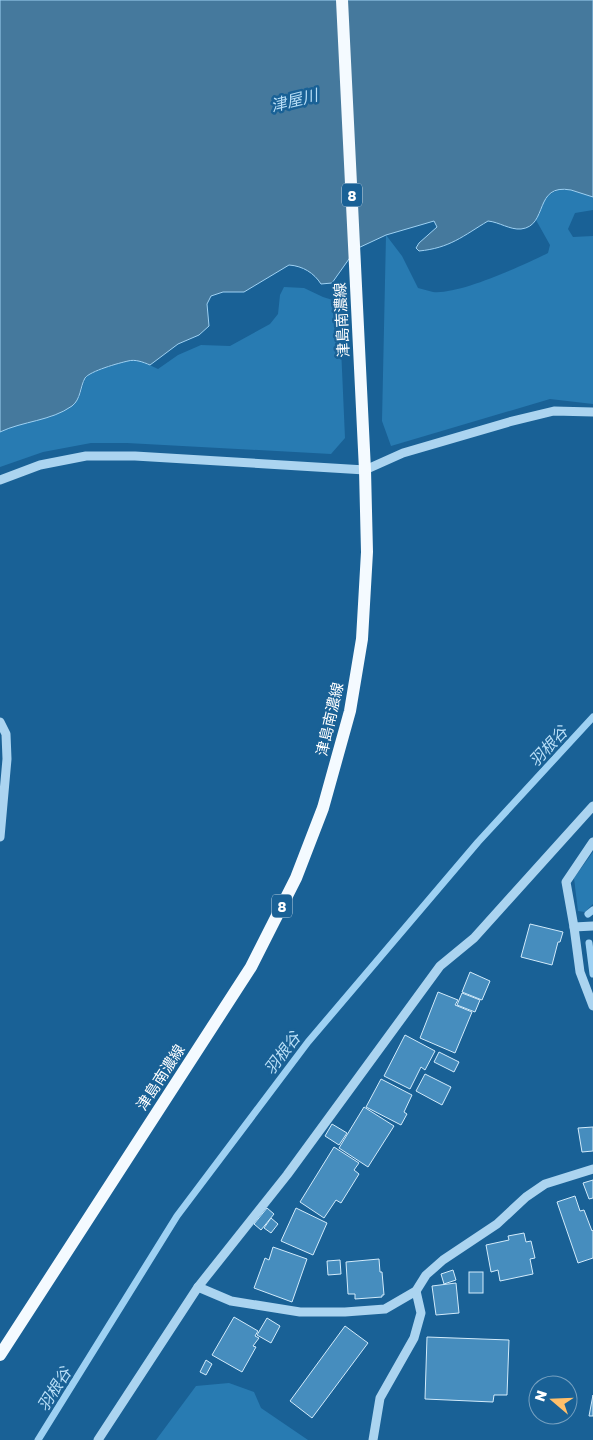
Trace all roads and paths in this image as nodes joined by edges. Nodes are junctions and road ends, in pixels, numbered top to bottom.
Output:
1 (342, 0) edge
2 (593, 412) edge
3 (365, 470) junction
4 (0, 480) edge
5 (0, 722) edge
6 (593, 806) edge
7 (0, 837) edge
8 (593, 842) edge
9 (593, 926) edge
10 (574, 927) junction
11 (593, 1006) edge
12 (593, 1169) edge
13 (198, 1287) junction
14 (416, 1291) junction
15 (0, 1355) edge
16 (98, 1440) edge
17 (373, 1440) edge

1 - 3 main road, 津島南濃線 / 8
2 - 3 street
3 - 4 street
3 - 15 main road, 津島南濃線 / 8
5 - 7 street
6 - 13 street
8 - 10 street
9 - 10 street
10 - 11 street
12 - 14 street
13 - 14 street
13 - 16 street
14 - 17 street

